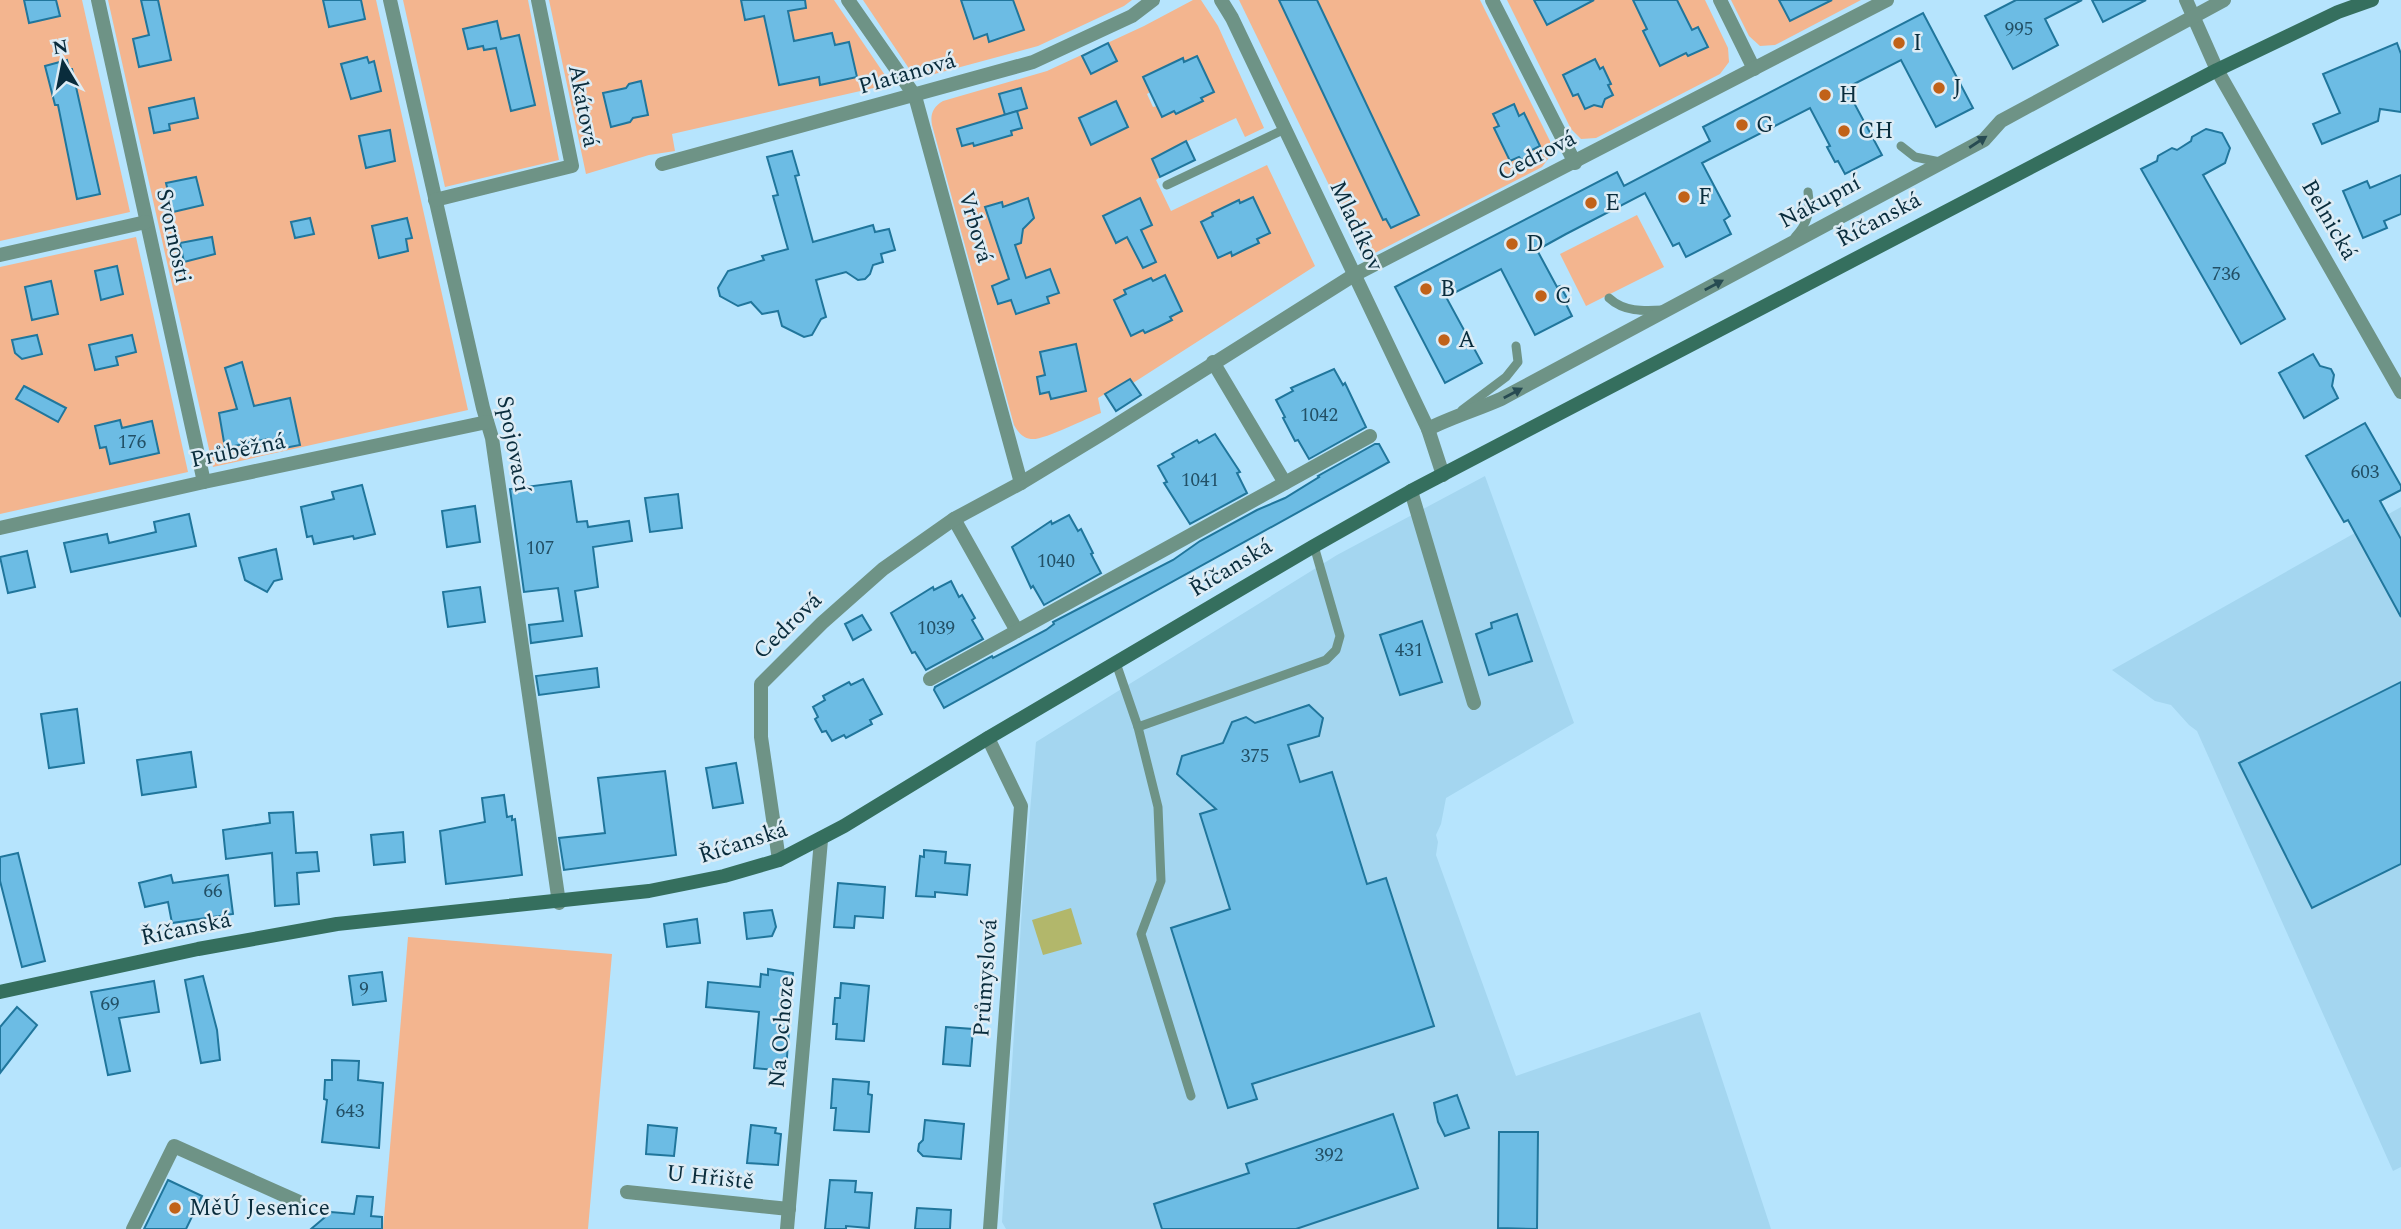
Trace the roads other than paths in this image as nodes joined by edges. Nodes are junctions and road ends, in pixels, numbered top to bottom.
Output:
1 (98, 0) edge
2 (390, 0) edge
3 (538, 0) edge
4 (848, 0) edge
5 (1153, 0) edge
6 (1221, 0) edge
7 (1492, 0) edge
8 (1720, 0) edge
9 (1887, 0) edge
10 (2186, 0) edge
11 (2224, 0) edge
12 (2372, 0) edge
13 (2192, 16) junction
14 (1754, 69) junction
15 (2217, 70) junction
16 (915, 96) junction
17 (1285, 129) junction
18 (1901, 146) dead end
19 (1944, 161) junction
20 (1575, 163) junction
21 (662, 164) dead end
22 (1167, 185) dead end
23 (1808, 192) dead end
24 (435, 200) junction
25 (146, 222) junction
26 (1786, 246) junction
27 (0, 255) edge
28 (1354, 275) junction
29 (1609, 298) dead end
30 (1668, 310) junction
31 (1516, 346) dead end
32 (1213, 362) junction
33 (2401, 392) edge
34 (1455, 416) junction
35 (487, 422) junction
36 (1428, 429) junction
37 (1370, 436) dead end
38 (1443, 475) junction
39 (204, 482) junction
40 (1021, 483) junction
41 (1285, 483) junction
42 (1412, 491) junction
43 (954, 519) junction
44 (0, 528) edge
45 (1314, 546) junction
46 (1017, 631) junction
47 (1116, 663) junction
48 (930, 680) dead end
49 (1474, 703) dead end
50 (1138, 727) junction
51 (988, 738) junction
52 (821, 840) junction
53 (779, 860) junction
54 (559, 903) junction
55 (0, 992) edge
56 (1191, 1096) dead end
57 (627, 1192) dead end
58 (299, 1202) dead end
59 (789, 1209) junction
60 (133, 1229) edge
61 (787, 1229) edge
62 (990, 1229) edge

1 - 25 street, Svornosti
2 - 24 street, Spojovací
3 - 24 street, Akátová
4 - 16 street, Vrbová
5 - 16 street, Platanová
6 - 17 street, Mladíkov
7 - 20 street
8 - 14 street
9 - 14 street, Cedrová
10 - 13 street, Belnická
11 - 13 street, Nákupní
12 - 15 main road, Říčanská
13 - 15 street, Belnická
19 -> 13 street, Nákupní
14 - 20 street, Cedrová
15 - 33 street, Belnická
15 - 38 main road, Říčanská
16 - 21 street, Platanová
16 - 40 street, Vrbová
17 - 22 lane
17 - 28 street, Mladíkov
18 - 19 lane
19 - 26 street, Nákupní
20 - 28 street, Cedrová
23 - 26 lane
24 - 35 street, Spojovací
25 - 27 street
25 - 39 street, Svornosti
30 -> 26 street, Nákupní
28 - 32 street, Cedrová
28 - 36 street, Mladíkov
29 - 30 lane
34 -> 30 street, Nákupní
31 - 34 lane
32 - 40 street, Cedrová
32 - 41 street
34 - 36 street, Nákupní
35 - 39 street, Průběžná
35 - 54 street, Spojovací
36 - 38 street, Mladíkov
37 - 41 street
38 - 42 main road, Říčanská
39 - 44 street, Průběžná
40 - 43 street, Cedrová
41 - 46 street
42 - 45 main road, Říčanská
42 - 49 street
43 - 46 street
43 - 53 street, Cedrová
45 - 47 main road, Říčanská
45 - 50 lane
46 - 48 street
47 - 50 lane
47 - 51 main road, Říčanská
50 - 56 lane
51 - 52 main road, Říčanská
51 - 62 street, Průmyslová
52 - 53 main road, Říčanská
52 - 59 street, Na Ochoze
53 - 54 main road, Říčanská
54 - 55 main road, Říčanská
57 - 59 street, U Hřiště
58 - 60 street
59 - 61 street, Na Ochoze

